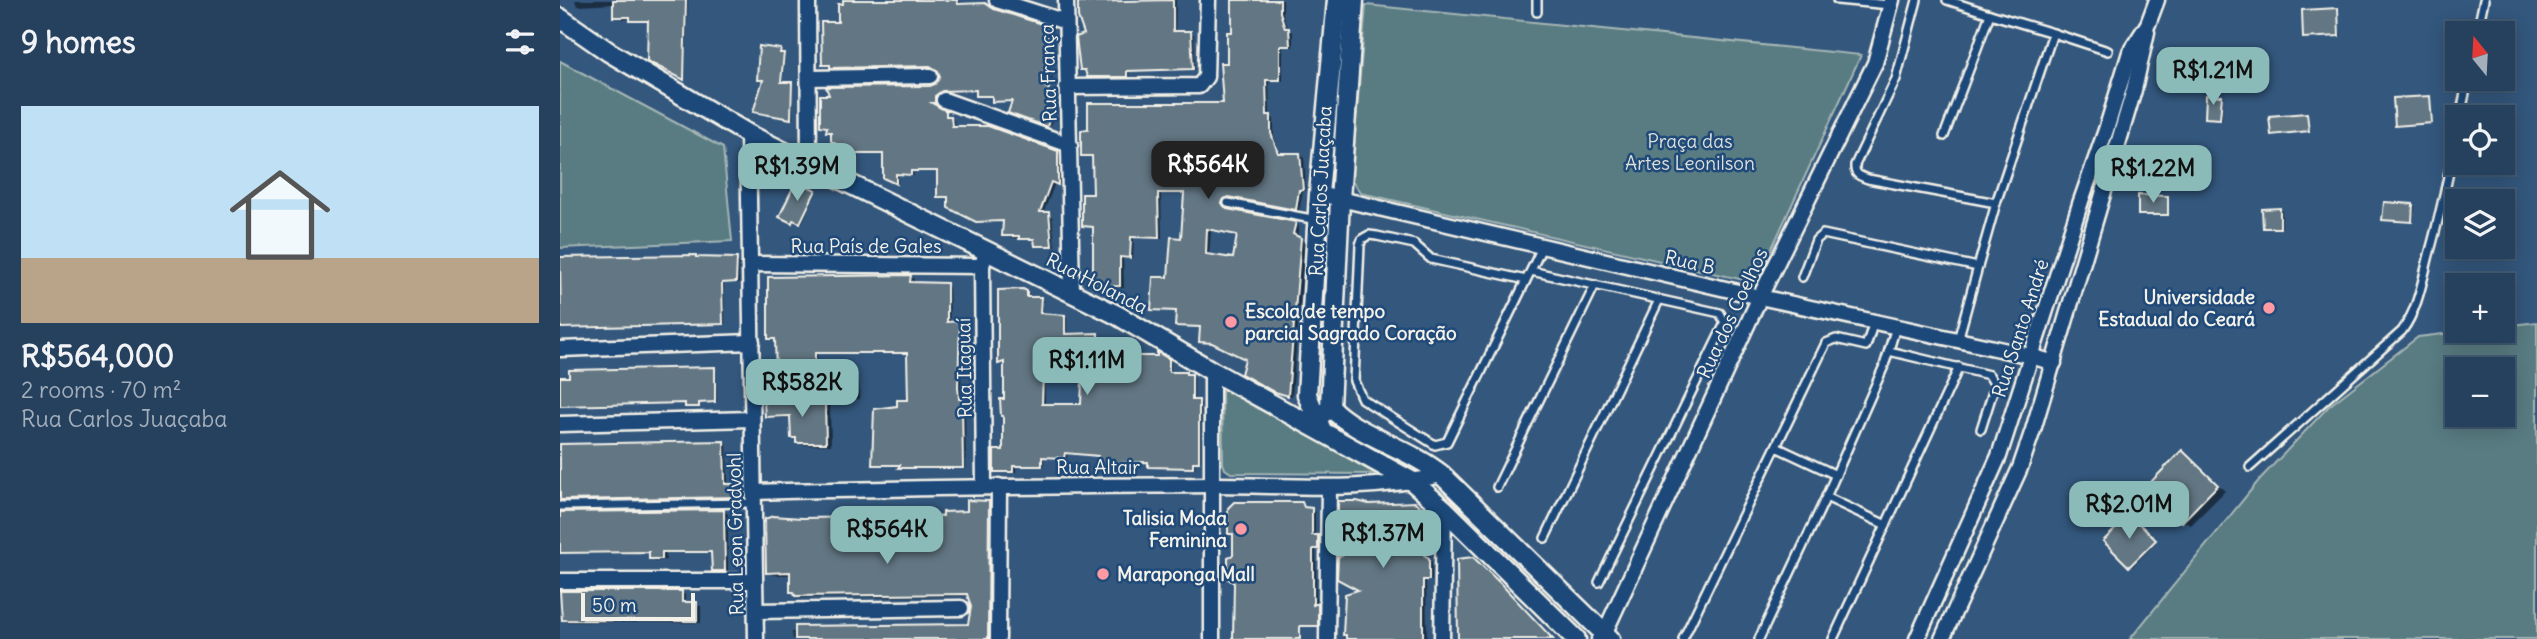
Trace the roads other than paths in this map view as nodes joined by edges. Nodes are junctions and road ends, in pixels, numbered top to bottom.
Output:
1 (808, 0) edge
2 (997, 0) edge
3 (1066, 0) edge
4 (1208, 0) edge
5 (1337, 0) edge
6 (1354, 0) edge
7 (1537, 0) edge
8 (1837, 0) edge
9 (1917, 0) edge
10 (1947, 0) edge
11 (2157, 0) edge
12 (2484, 0) edge
13 (1892, 3) edge
14 (1537, 12) dead end
15 (1990, 14) junction
16 (560, 18) edge
17 (2480, 21) edge
18 (1066, 22) junction
19 (2148, 24) junction
20 (2053, 33) junction
21 (2108, 51) dead end
22 (930, 76) dead end
23 (810, 78) junction
24 (1067, 87) junction
25 (944, 100) dead end
26 (748, 134) junction
27 (1944, 136) dead end
28 (1070, 145) junction
29 (809, 162) junction
30 (2449, 175) edge
31 (1319, 194) junction
32 (1340, 200) junction
33 (1996, 203) junction
34 (1228, 204) dead end
35 (1318, 220) junction
36 (1542, 247) junction
37 (984, 258) junction
38 (750, 264) junction
39 (1978, 267) junction
40 (1531, 271) junction
41 (1801, 277) dead end
42 (1527, 280) junction
43 (1595, 285) junction
44 (1072, 292) junction
45 (1760, 297) junction
46 (1659, 300) junction
47 (1874, 322) junction
48 (1896, 327) junction
49 (1958, 340) junction
50 (752, 342) junction
51 (560, 349) edge
52 (1889, 351) junction
53 (2031, 356) junction
54 (2054, 363) junction
55 (1959, 367) junction
56 (1212, 371) junction
57 (752, 419) junction
58 (1318, 419) junction
59 (560, 424) edge
60 (1981, 429) dead end
61 (1776, 447) junction
62 (2250, 467) dead end
63 (1442, 475) junction
64 (1836, 475) junction
65 (1413, 482) junction
66 (1212, 485) junction
67 (992, 486) junction
68 (1497, 486) dead end
69 (1329, 488) junction
70 (1826, 497) junction
71 (753, 498) junction
72 (560, 506) edge
73 (1444, 509) junction
74 (1886, 525) junction
75 (1545, 538) dead end
76 (560, 581) edge
77 (755, 581) junction
78 (1599, 582) dead end
79 (961, 608) dead end
80 (756, 611) junction
81 (1604, 637) edge
82 (756, 639) edge
83 (998, 639) edge
84 (1212, 639) edge
85 (1326, 639) edge
86 (1442, 639) edge
87 (1576, 639) edge
88 (1683, 639) edge
89 (1759, 639) edge
90 (1833, 639) edge
91 (1917, 639) edge
92 (1942, 639) edge

1 - 23 street
2 - 18 street
3 - 18 street, Rua França
4 - 24 street
5 - 31 street, Rua Carlos Juaçaba
6 - 32 street, Rua Carlos Juaçaba
7 - 14 lane
8 - 13 lane
9 - 33 lane
10 - 15 lane
11 - 19 street, Rua Santo André
12 - 17 lane
13 - 45 street, Rua dos Coelhos
15 - 20 lane
15 - 27 lane
16 - 26 street, Rua Holanda
18 - 24 street, Rua França
19 - 53 street, Rua Santo André
19 - 54 street, Rua Santo André
20 - 21 lane
20 - 33 lane
22 - 23 street
23 - 29 street
24 - 28 street, Rua França
25 - 28 street, Rua França
26 - 29 street, Rua Holanda
26 - 38 street, Rua Leon Gradvohl
28 - 44 street, Rua França
29 - 37 street, Rua Holanda
30 - 62 lane
31 - 32 street, Rua B
31 - 35 street, Rua Carlos Juaçaba
32 - 36 street, Rua B
32 - 58 street, Rua Carlos Juaçaba
33 - 39 lane
34 - 35 lane
35 - 58 street, Rua Carlos Juaçaba
36 - 40 lane
36 - 45 street, Rua B
37 - 38 street, Rua País de Gales
37 - 44 street, Rua Holanda
37 - 67 street, Rua Itaguaí
38 - 50 street, Rua Leon Gradvohl
39 - 41 lane
39 - 49 lane
40 - 42 lane
40 - 43 lane
42 - 42 lane
43 - 46 lane
43 - 68 lane
44 - 56 street, Rua Holanda
45 - 47 street, Rua B
45 - 81 street, Rua dos Coelhos
46 - 75 lane
46 - 78 lane
47 - 48 street, Rua B
47 - 61 lane
48 - 49 street, Rua B
48 - 52 lane
49 - 53 street, Rua B
50 - 51 street
50 - 57 street, Rua Leon Gradvohl
52 - 55 lane
52 - 64 lane
53 - 54 street, Rua B
53 - 91 street, Rua Santo André
54 - 92 street, Rua Santo André
55 - 60 lane
55 - 74 lane
56 - 58 street, Rua Holanda
56 - 66 street
57 - 59 street
57 - 71 street, Rua Leon Gradvohl
58 - 63 street, Rua Holanda
58 - 65 street, Rua Holanda
61 - 64 lane
61 - 88 lane
63 - 65 street, Rua Altair
63 - 81 street, Rua Holanda
64 - 70 lane
65 - 69 street, Rua Altair
65 - 73 street, Rua Holanda
66 - 67 street, Rua Altair
66 - 69 street, Rua Altair
66 - 84 street
67 - 71 street, Rua Altair
67 - 83 street, Rua Itaguaí
69 - 85 street
70 - 74 lane
70 - 89 lane
71 - 72 lane, Rua Altair
71 - 77 street, Rua Leon Gradvohl
73 - 86 street
73 - 87 street, Rua Holanda
74 - 90 lane
76 - 77 street
77 - 80 street, Rua Leon Gradvohl
79 - 80 street
80 - 82 street, Rua Leon Gradvohl

